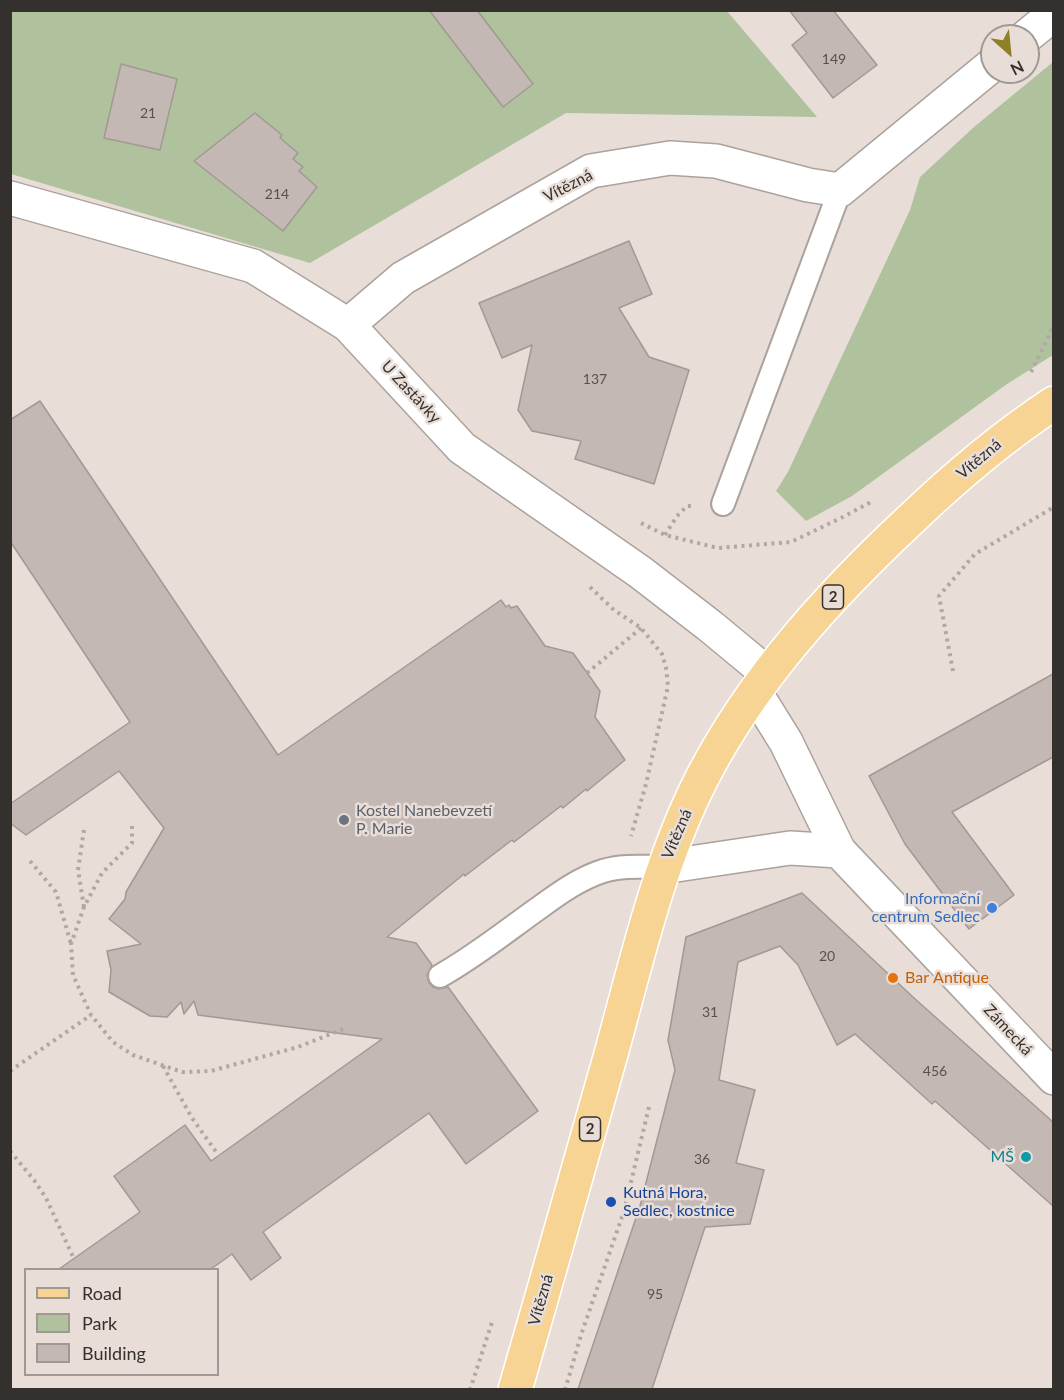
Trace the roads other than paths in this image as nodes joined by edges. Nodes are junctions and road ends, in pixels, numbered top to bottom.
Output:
1 (1053, 14) edge
2 (1040, 25) edge
3 (980, 74) edge
4 (840, 190) junction
5 (10, 198) edge
6 (348, 325) junction
7 (1053, 403) edge
8 (723, 504) dead end
9 (761, 683) junction
10 (839, 851) junction
11 (663, 867) junction
12 (440, 976) dead end
13 (1053, 1078) edge
14 (515, 1389) edge

1 - 2 street
3 - 4 street
4 - 6 street, Vítězná
4 - 8 lane
5 - 6 street, U Zastávky
6 - 9 street, U Zastávky
7 - 9 main road, Vítězná / 2
9 - 10 street, Zámecká
9 - 11 main road, Vítězná / 2
10 - 11 street
10 - 13 street, Zámecká
11 - 12 lane
11 - 14 main road, Vítězná / 2

